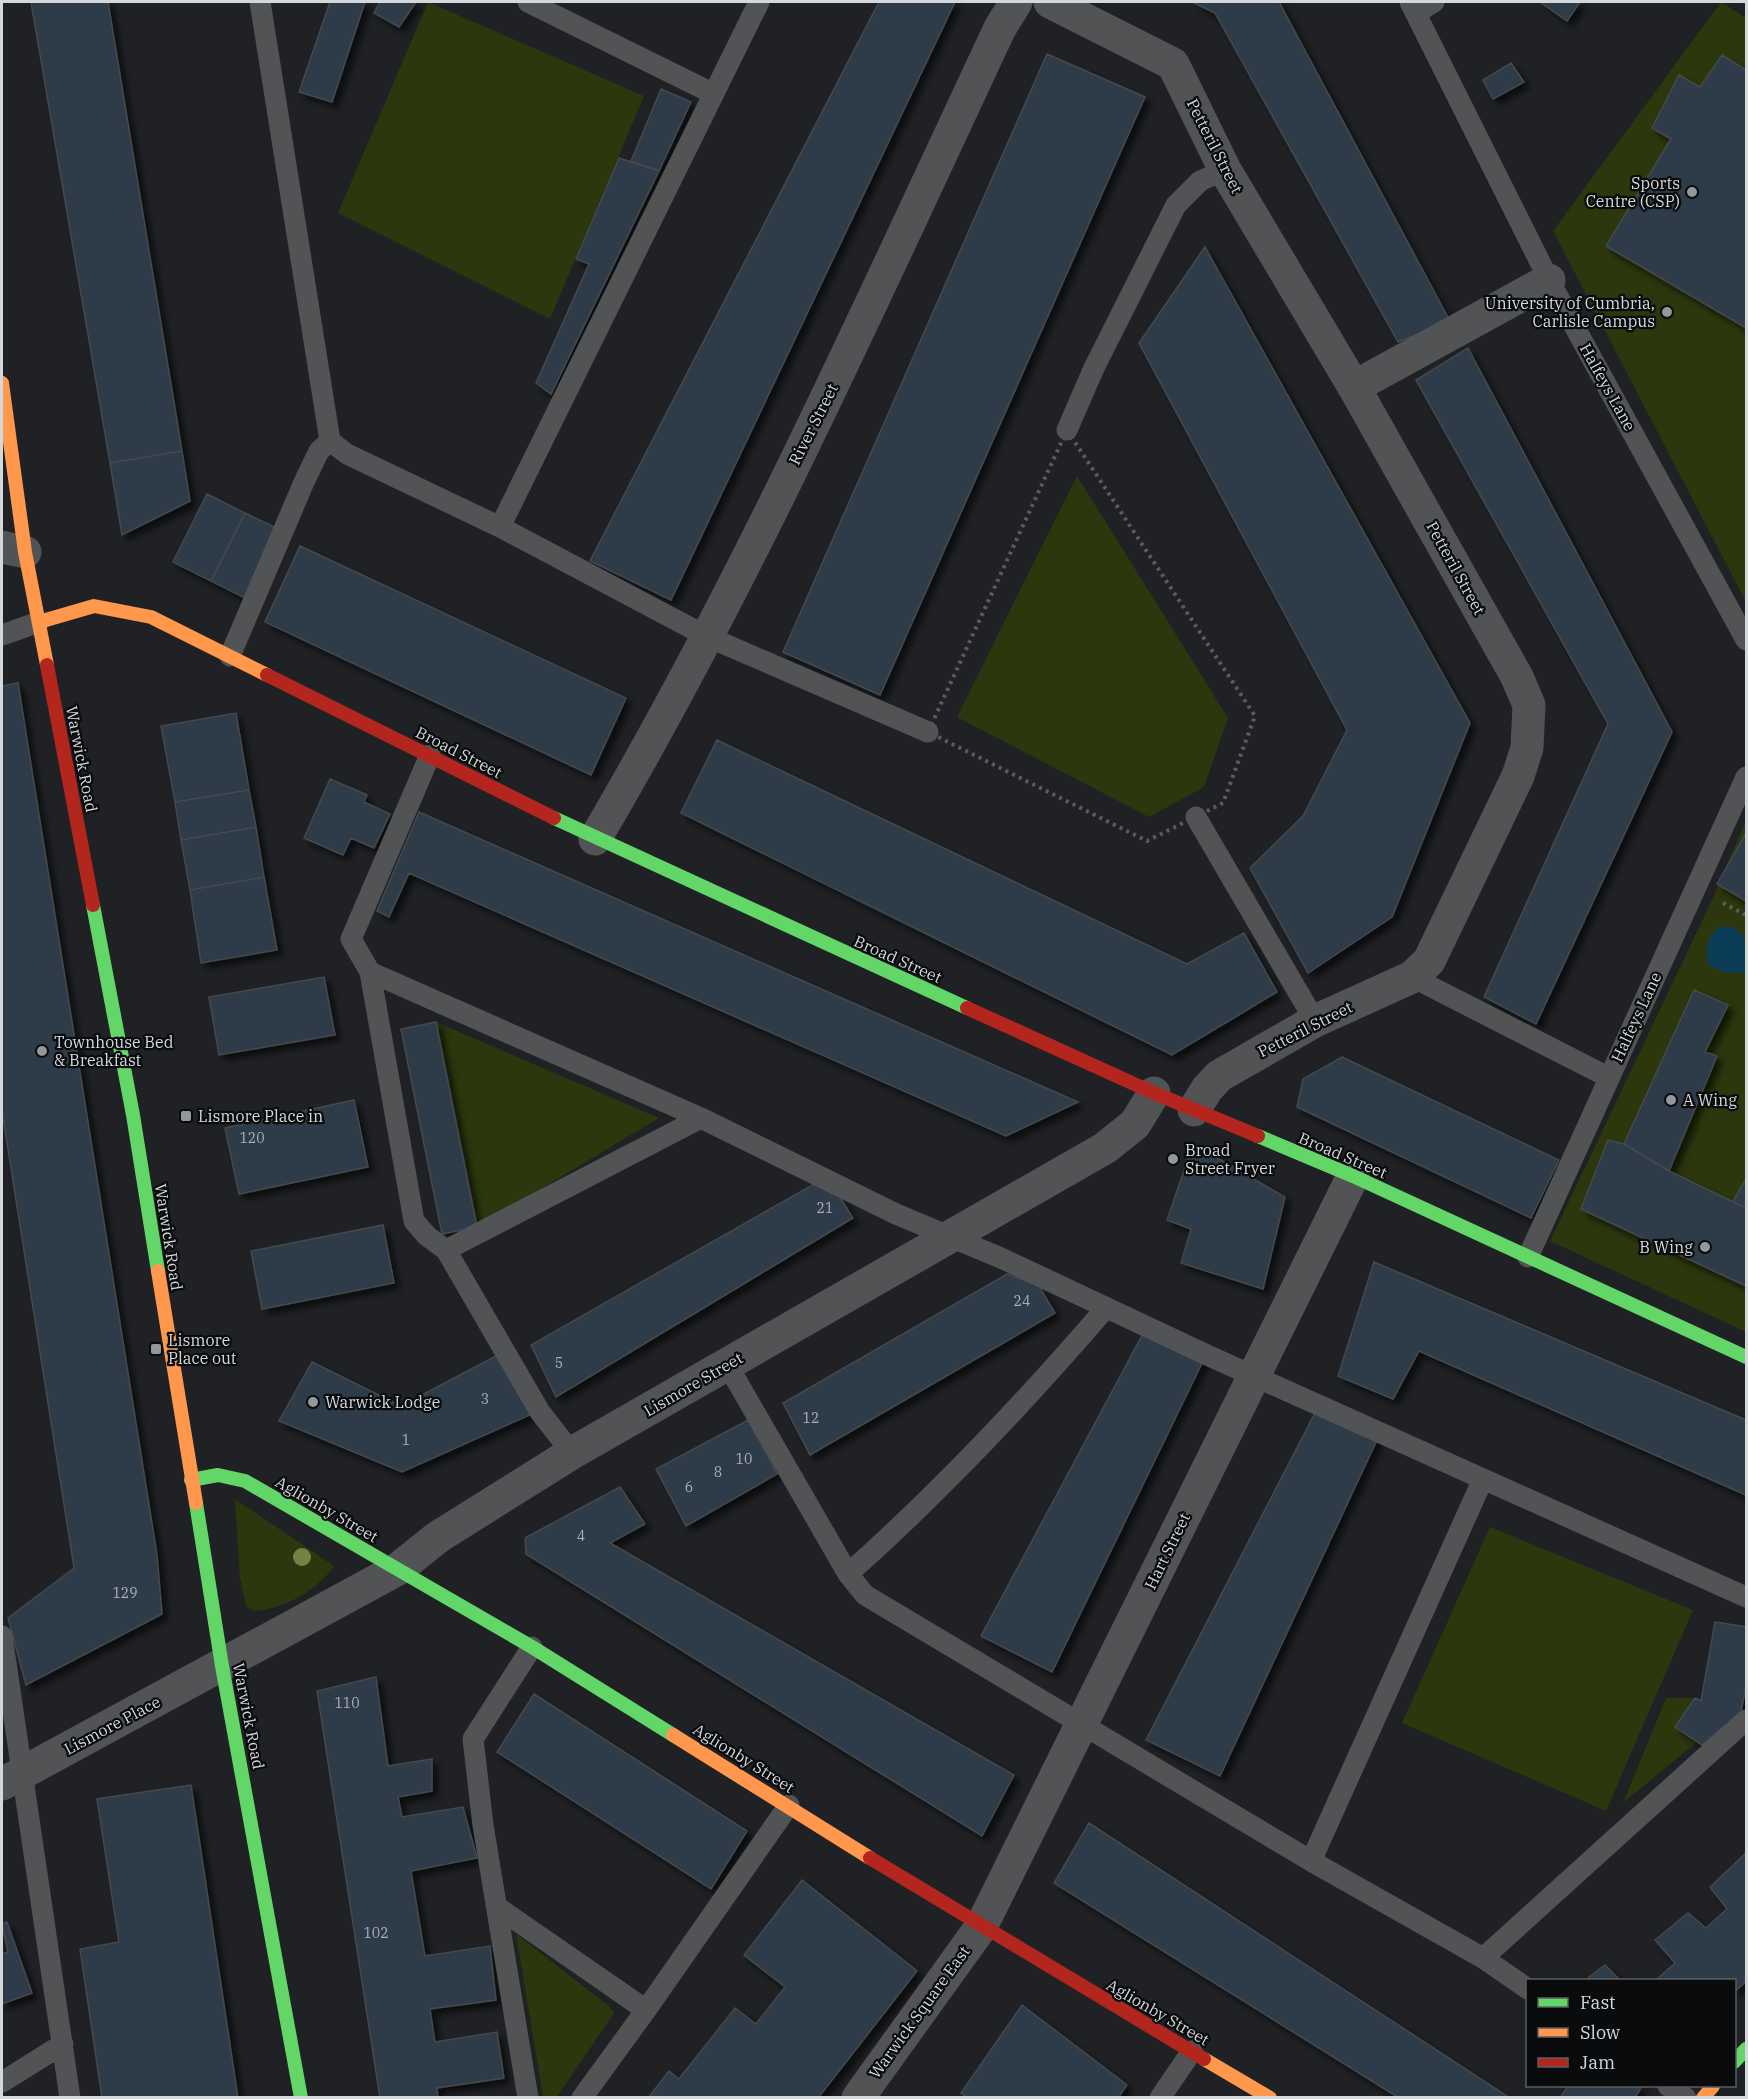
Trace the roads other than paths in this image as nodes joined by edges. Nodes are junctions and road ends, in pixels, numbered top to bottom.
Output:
1 (260, 2) edge
2 (528, 2) edge
3 (759, 2) edge
4 (1016, 2) edge
5 (1050, 2) edge
6 (1434, 2) edge
7 (1413, 8) edge
8 (712, 93) junction
9 (1225, 170) junction
10 (1549, 280) junction
11 (2, 383) edge
12 (1354, 387) junction
13 (1067, 430) road end
14 (330, 441) junction
15 (500, 527) junction
16 (13, 549) edge
17 (39, 622) junction
18 (2, 635) edge
19 (706, 636) junction
20 (1746, 640) edge
21 (230, 656) junction
22 (928, 732) road end
23 (430, 755) junction
24 (1746, 777) edge
25 (1196, 817) road end
26 (595, 839) junction
27 (370, 972) junction
28 (1412, 977) junction
29 (1315, 1021) junction
30 (1608, 1077) junction
31 (1154, 1093) junction
32 (1194, 1110) junction
33 (701, 1118) junction
34 (1353, 1176) junction
35 (952, 1237) junction
36 (446, 1250) junction
37 (1528, 1257) junction
38 (1106, 1309) junction
39 (1746, 1357) edge
40 (727, 1364) junction
41 (1252, 1375) junction
42 (572, 1453) junction
43 (1483, 1479) junction
44 (191, 1480) junction
45 (398, 1569) junction
46 (848, 1574) junction
47 (1746, 1598) edge
48 (2, 1636) edge
49 (532, 1647) junction
50 (222, 1666) junction
51 (1746, 1720) edge
52 (1082, 1726) junction
53 (11, 1779) edge
54 (789, 1805) junction
55 (1311, 1861) junction
56 (497, 1907) junction
57 (981, 1927) junction
58 (1483, 1958) junction
59 (1526, 1988) edge
60 (646, 2010) junction
61 (63, 2044) junction
62 (1192, 2051) junction
63 (2, 2082) edge
64 (1671, 2087) edge
65 (70, 2097) edge
66 (301, 2097) edge
67 (528, 2097) edge
68 (582, 2097) edge
69 (858, 2097) edge
70 (1160, 2097) edge
71 (1270, 2097) edge
72 (1686, 2097) edge

1 - 14 lane
2 - 8 lane
3 - 8 lane
4 - 19 street, River Street
5 - 9 street, Petteril Street
6 - 7 lane
7 - 10 lane, Halfeys Lane
8 - 15 lane
9 - 12 street, Petteril Street
9 - 13 lane
10 - 12 street
10 - 20 lane, Halfeys Lane
11 - 16 street, Warwick Road
12 - 28 street, Petteril Street
14 - 15 lane
14 - 21 lane
15 - 19 lane
16 - 17 street, Warwick Road
17 - 18 lane
17 - 21 street, Broad Street
17 - 44 street, Warwick Road
19 - 22 lane
19 - 26 street, River Street
21 - 23 street, Broad Street
23 - 26 street, Broad Street
23 - 27 lane
24 - 30 lane, Halfeys Lane
25 - 29 lane
26 - 31 street, Broad Street
27 - 33 lane
27 - 36 lane
28 - 29 street, Petteril Street
28 - 30 lane
29 - 32 street, Petteril Street
30 - 37 lane, Halfeys Lane
31 - 32 street, Broad Street
31 - 35 street, Lismore Street
32 - 34 street, Broad Street
33 - 35 lane
33 - 36 lane
34 - 37 street, Broad Street
34 - 41 street, Hart Street
35 - 38 lane
35 - 40 street, Lismore Street
36 - 42 lane
37 - 39 street, Broad Street
38 - 41 lane
38 - 46 lane
40 - 42 street, Lismore Street
40 - 46 lane
41 - 43 lane
41 - 52 street, Hart Street
42 - 45 street, Lismore Street
43 - 47 lane
43 - 55 lane
44 - 45 street, Aglionby Street
44 - 50 street, Warwick Road
45 - 49 street, Aglionby Street
45 - 50 street, Lismore Street
46 - 52 lane
48 - 53 lane
49 - 54 street, Aglionby Street
49 - 56 lane
50 - 53 street, Lismore Place
50 - 66 street, Warwick Road
51 - 58 lane
52 - 55 lane
52 - 57 street, Hart Street
53 - 61 lane
54 - 57 street, Aglionby Street
54 - 60 lane
55 - 58 lane
56 - 60 lane
56 - 67 lane
57 - 62 street, Aglionby Street
57 - 69 street, Warwick Square East
58 - 59 lane
60 - 68 lane
61 - 63 lane
61 - 65 lane
62 - 70 lane
62 - 71 street, Aglionby Street
64 - 72 lane

